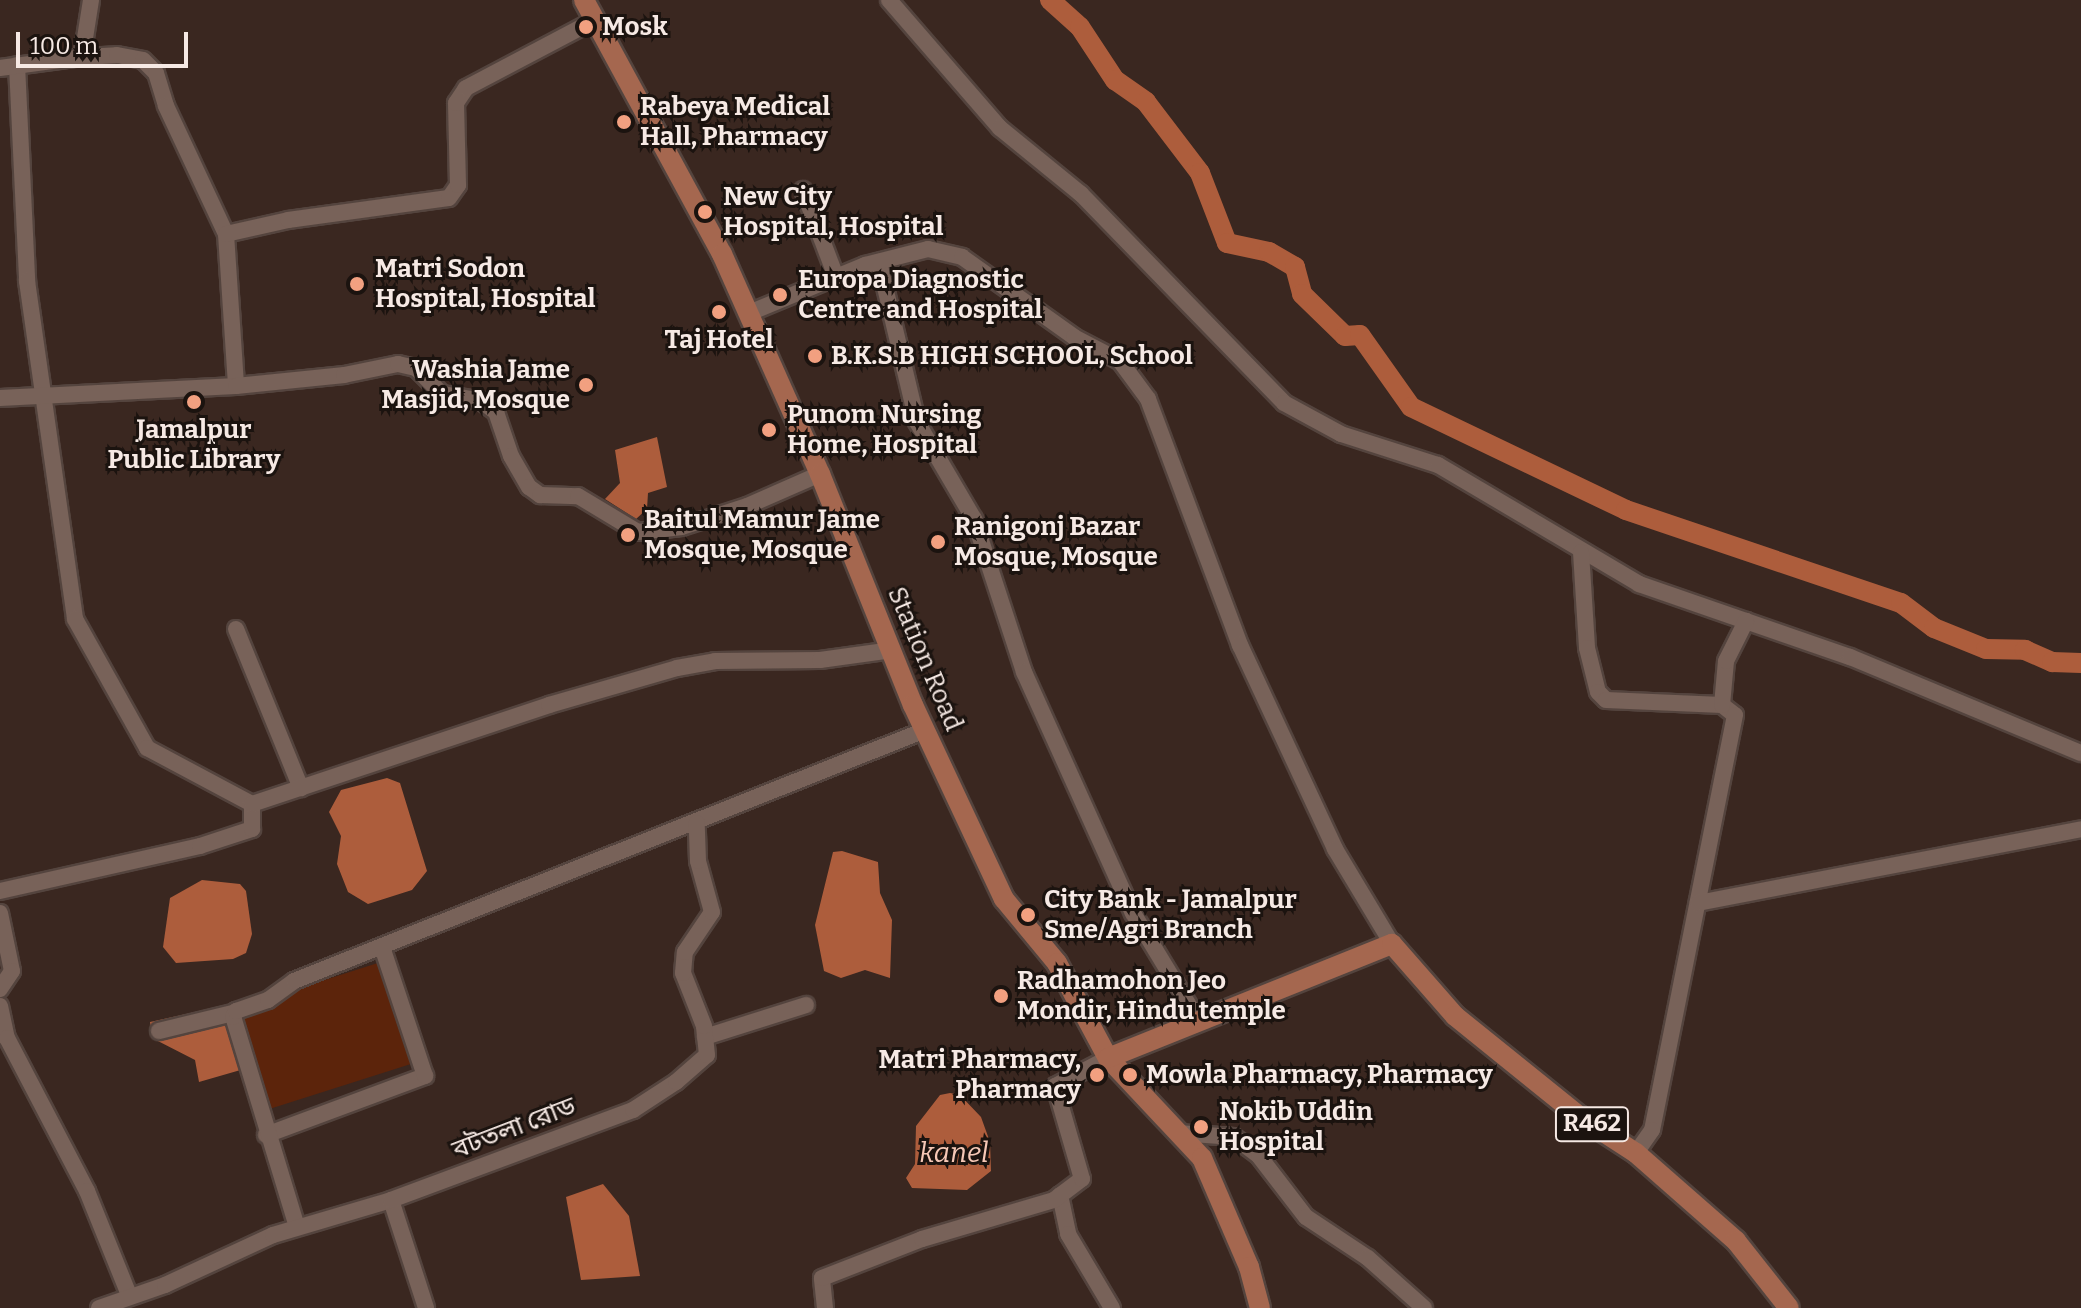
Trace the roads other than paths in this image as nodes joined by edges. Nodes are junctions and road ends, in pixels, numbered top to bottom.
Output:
1 (91, 0) edge
2 (584, 0) edge
3 (889, 0) edge
4 (595, 20) junction
5 (82, 57) junction
6 (17, 65) junction
7 (0, 68) edge
8 (803, 190) dead end
9 (226, 234) junction
10 (879, 262) junction
11 (836, 277) junction
12 (749, 313) junction
13 (236, 386) junction
14 (42, 394) junction
15 (0, 398) edge
16 (820, 474) junction
17 (1581, 552) junction
18 (1746, 621) junction
19 (236, 629) dead end
20 (892, 650) junction
21 (1722, 705) junction
22 (925, 730) junction
23 (2081, 753) edge
24 (301, 788) junction
25 (252, 804) junction
26 (697, 823) junction
27 (2081, 829) edge
28 (0, 891) edge
29 (1698, 903) junction
30 (0, 913) edge
31 (1392, 944) junction
32 (382, 947) junction
33 (0, 989) edge
34 (806, 1005) dead end
35 (0, 1006) edge
36 (233, 1013) junction
37 (1199, 1022) junction
38 (159, 1031) dead end
39 (705, 1037) junction
40 (1108, 1058) junction
41 (1178, 1133) junction
42 (266, 1135) junction
43 (1636, 1153) junction
44 (1060, 1195) junction
45 (391, 1200) junction
46 (297, 1227) junction
47 (130, 1300) edge
48 (99, 1308) edge
49 (426, 1308) edge
50 (825, 1308) edge
51 (1112, 1308) edge
52 (1260, 1308) edge
53 (1424, 1308) edge
54 (1789, 1308) edge

1 - 5 street
2 - 4 main road, Station Road
3 - 17 street
4 - 9 street
4 - 12 main road, Station Road
5 - 6 street
5 - 9 street
6 - 7 street
6 - 14 street
8 - 11 street
9 - 13 street
10 - 11 street
10 - 31 street
10 - 37 street
11 - 12 street
12 - 16 main road, Station Road
13 - 14 street
13 - 16 street
14 - 15 street
14 - 25 street
16 - 20 main road, Station Road
17 - 18 street
17 - 21 street
18 - 21 street
18 - 23 street
19 - 24 street
20 - 22 main road, Station Road
20 - 24 street
21 - 29 street
22 - 26 street
22 - 40 main road, Station Road
24 - 25 street
25 - 28 street
26 - 32 street
26 - 39 street
27 - 29 street
29 - 43 street
30 - 33 street
31 - 37 main road
31 - 43 main road, R462
32 - 36 street
32 - 42 street
34 - 39 street
35 - 47 street
36 - 38 street
36 - 42 street
37 - 40 main road
39 - 45 street, বটতলা রোড
40 - 41 main road, Station Road
40 - 44 street
41 - 52 main road, Station Road
41 - 53 street
42 - 46 street
43 - 54 main road, R462
44 - 50 street
44 - 51 street
45 - 46 street, বটতলা রোড
45 - 49 street
46 - 47 street, বটতলা রোড
47 - 48 street, বটতলা রোড

